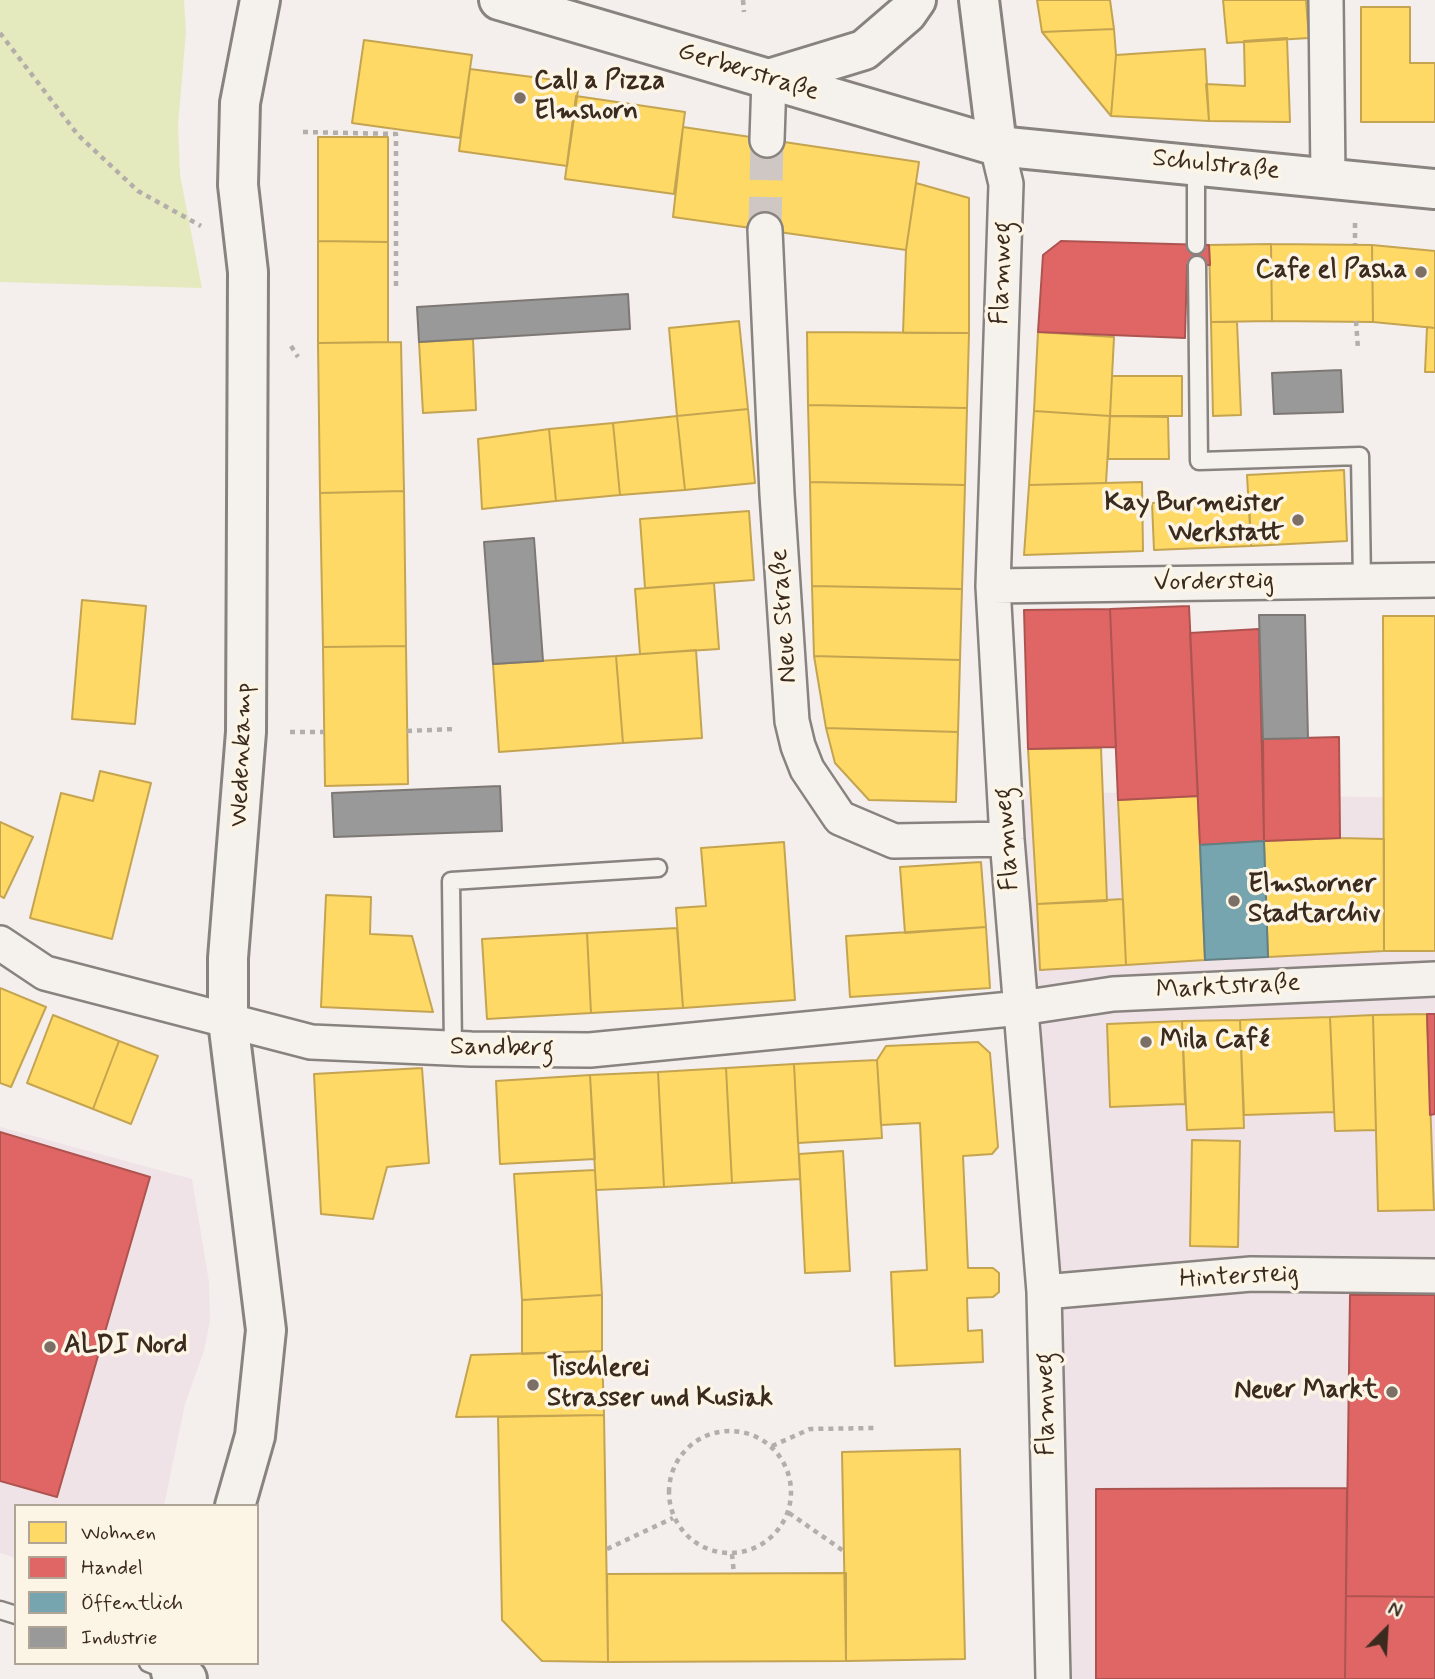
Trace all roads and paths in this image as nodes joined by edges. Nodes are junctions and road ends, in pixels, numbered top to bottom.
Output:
1 (260, 0) edge
2 (499, 0) edge
3 (743, 0) edge
4 (916, 0) edge
5 (979, 0) edge
6 (1326, 0) edge
7 (744, 12) dead end
8 (0, 33) edge
9 (769, 79) junction
10 (303, 132) dead end
11 (768, 140) tunnel mouth
12 (997, 146) junction
13 (1196, 165) junction
14 (1328, 177) junction
15 (1435, 189) edge
16 (1355, 222) dead end
17 (201, 226) dead end
18 (765, 230) tunnel mouth
19 (1355, 244) dead end
20 (1196, 245) dead end
21 (1197, 265) dead end
22 (396, 287) dead end
23 (1356, 321) dead end
24 (1358, 349) dead end
25 (1435, 580) edge
26 (1362, 581) junction
27 (993, 586) junction
28 (455, 729) dead end
29 (407, 731) dead end
30 (290, 732) dead end
31 (324, 732) dead end
32 (1007, 839) junction
33 (658, 868) dead end
34 (0, 943) edge
35 (1435, 979) edge
36 (1021, 1008) junction
37 (228, 1021) junction
38 (453, 1048) junction
39 (1435, 1276) edge
40 (1044, 1292) junction
41 (874, 1428) dead end
42 (772, 1446) junction
43 (236, 1504) edge
44 (789, 1513) junction
45 (674, 1518) junction
46 (607, 1549) dead end
47 (845, 1552) dead end
48 (732, 1554) junction
49 (734, 1574) dead end
50 (1053, 1679) edge

1 - 37 main road, Wedenkamp
2 - 9 main road, Gerberstraße
3 - 7 path
4 - 9 main road
5 - 12 main road, Flamweg
6 - 14 street
8 - 17 path
9 - 11 street
9 - 12 main road, Gerberstraße
10 - 22 path
12 - 13 main road, Schulstraße
12 - 27 street, Flamweg
13 - 14 main road, Schulstraße
13 - 20 lane
14 - 15 main road, Schulstraße
16 - 19 path
18 - 32 street, Neue Straße
21 - 26 lane
23 - 24 path
25 - 26 street, Vordersteig
26 - 27 street, Vordersteig
27 - 32 street, Flamweg
28 - 29 path
30 - 31 path
32 - 36 street, Flamweg
33 - 38 lane
34 - 37 street, Sandberg
35 - 36 street, Marktstraße
36 - 38 street, Sandberg
36 - 40 street, Flamweg
37 - 38 street, Sandberg
37 - 43 main road, Wedenkamp
39 - 40 street, Hintersteig
40 - 50 street, Flamweg
41 - 42 path
42 - 44 path
42 - 45 path
44 - 47 path
44 - 48 path
45 - 46 path
45 - 48 path
48 - 49 path

